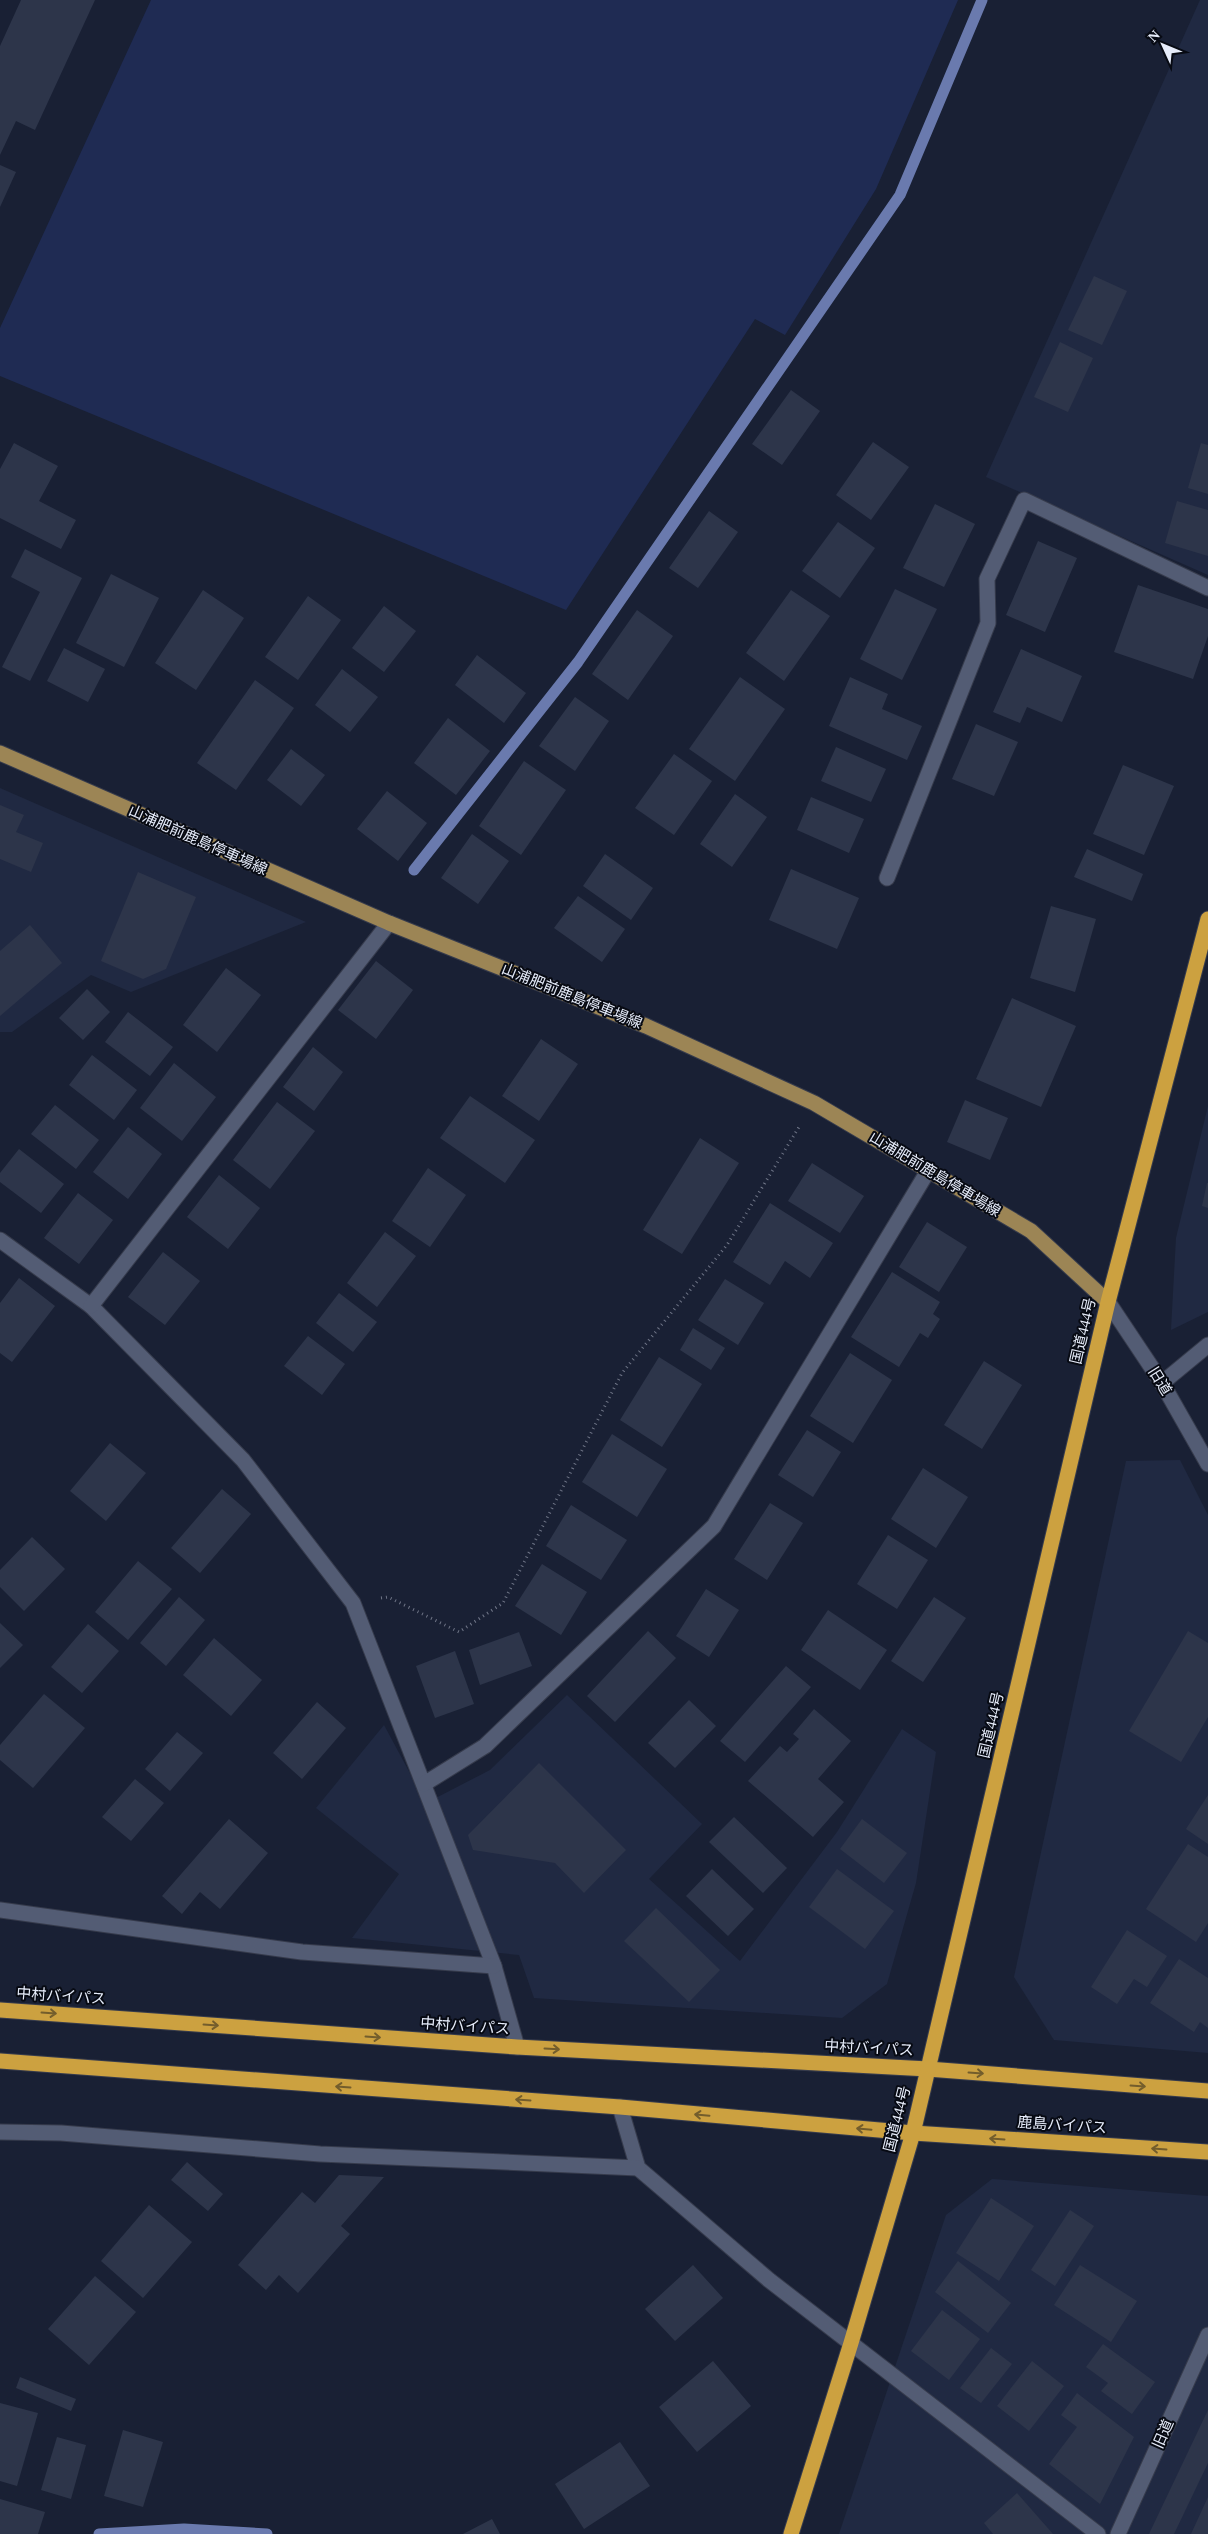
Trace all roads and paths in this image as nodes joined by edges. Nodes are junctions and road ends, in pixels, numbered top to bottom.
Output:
1 (1208, 588) edge
2 (0, 754) edge
3 (887, 878) dead end
4 (1208, 919) edge
5 (389, 923) junction
6 (814, 1102) junction
7 (928, 1171) junction
8 (0, 1240) edge
9 (1108, 1302) junction
10 (91, 1306) junction
11 (1208, 1345) edge
12 (1162, 1383) junction
13 (1208, 1464) edge
14 (353, 1603) junction
15 (424, 1784) junction
16 (0, 1910) edge
17 (494, 1966) junction
18 (0, 2010) edge
19 (517, 2047) junction
20 (0, 2061) edge
21 (928, 2069) junction
22 (1208, 2091) edge
23 (620, 2107) junction
24 (0, 2132) edge
25 (913, 2133) junction
26 (1208, 2152) edge
27 (638, 2168) junction
28 (1208, 2335) edge
29 (851, 2343) junction
30 (791, 2534) edge
31 (1098, 2534) edge
32 (1118, 2534) edge

1 - 3 street
2 - 5 main road, 山浦肥前鹿島停車場線
4 - 9 highway, 国道444号
5 - 6 main road, 山浦肥前鹿島停車場線
5 - 10 street
6 - 7 main road, 山浦肥前鹿島停車場線
6 - 14 path
7 - 9 main road, 山浦肥前鹿島停車場線
7 - 15 street
8 - 10 street
9 - 12 street, 旧道
9 - 21 highway, 国道444号
10 - 14 street
11 - 12 street
12 - 13 street, 旧道
14 - 15 street
15 - 17 street
16 - 17 street
17 - 19 street
18 -> 19 highway, 中村バイパス
19 -> 21 highway, 中村バイパス
23 -> 20 highway
21 -> 22 highway
21 - 25 highway, 国道444号
25 -> 23 highway
23 - 27 street
24 - 27 street
26 -> 25 highway, 鹿島バイパス
25 - 29 highway, 国道444号
27 - 29 street
28 - 32 street, 旧道
29 - 30 highway, 国道444号
29 - 31 street

